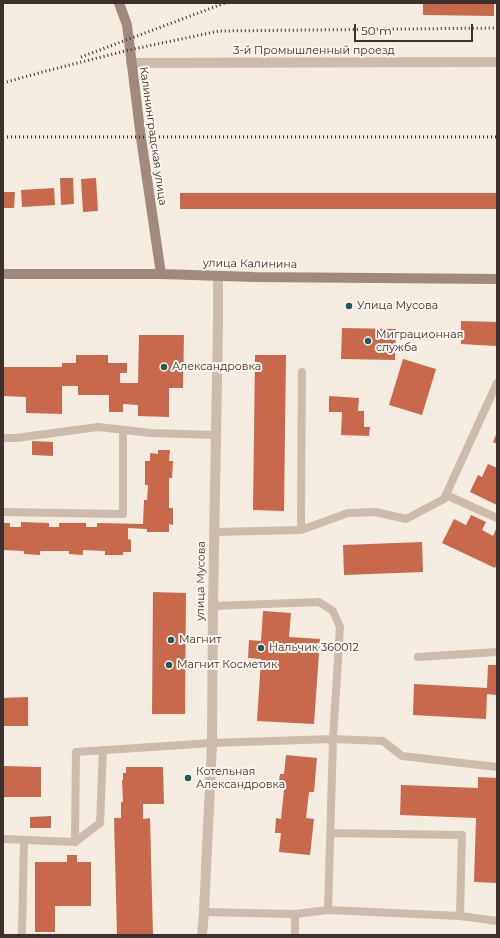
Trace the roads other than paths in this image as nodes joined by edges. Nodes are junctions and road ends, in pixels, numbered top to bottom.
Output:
1 (119, 3) edge
2 (497, 62) edge
3 (131, 63) junction
4 (3, 274) edge
5 (161, 274) junction
6 (218, 276) junction
7 (497, 279) edge
8 (302, 372) dead end
9 (497, 383) edge
10 (124, 430) junction
11 (216, 435) junction
12 (3, 438) edge
13 (446, 495) junction
14 (3, 512) edge
15 (497, 518) edge
16 (301, 530) junction
17 (214, 532) junction
18 (212, 606) junction
19 (497, 652) edge
20 (418, 656) dead end
21 (333, 739) junction
22 (212, 743) junction
23 (103, 750) junction
24 (497, 767) edge
25 (330, 833) junction
26 (3, 839) edge
27 (24, 840) junction
28 (75, 842) junction
29 (328, 910) junction
30 (204, 912) junction
31 (295, 914) junction
32 (460, 916) junction
33 (497, 921) edge
34 (22, 935) edge
35 (202, 935) edge
36 (294, 935) edge

1 - 3 main road, Калининградская улица
2 - 3 street, 3-й Промышленный проезд
3 - 5 main road, Калининградская улица
4 - 5 main road, улица Калинина
5 - 6 main road, улица Калинина
6 - 7 main road, улица Калинина
6 - 11 street, улица Мусова
8 - 16 lane
9 - 13 lane
10 - 11 lane
10 - 12 lane
10 - 14 lane
11 - 17 street, улица Мусова
13 - 15 lane
13 - 16 lane
16 - 17 lane
17 - 18 street, улица Мусова
18 - 21 lane
18 - 22 street, улица Мусова
19 - 20 lane
21 - 22 lane
21 - 24 lane
21 - 25 lane
22 - 23 lane
22 - 30 street, улица Мусова
23 - 28 lane
23 - 28 lane
25 - 29 lane
25 - 32 lane
26 - 27 lane
27 - 28 lane
27 - 34 lane
29 - 31 lane
29 - 32 lane
30 - 31 lane
30 - 35 street, улица Мусова
31 - 36 lane
32 - 33 lane

